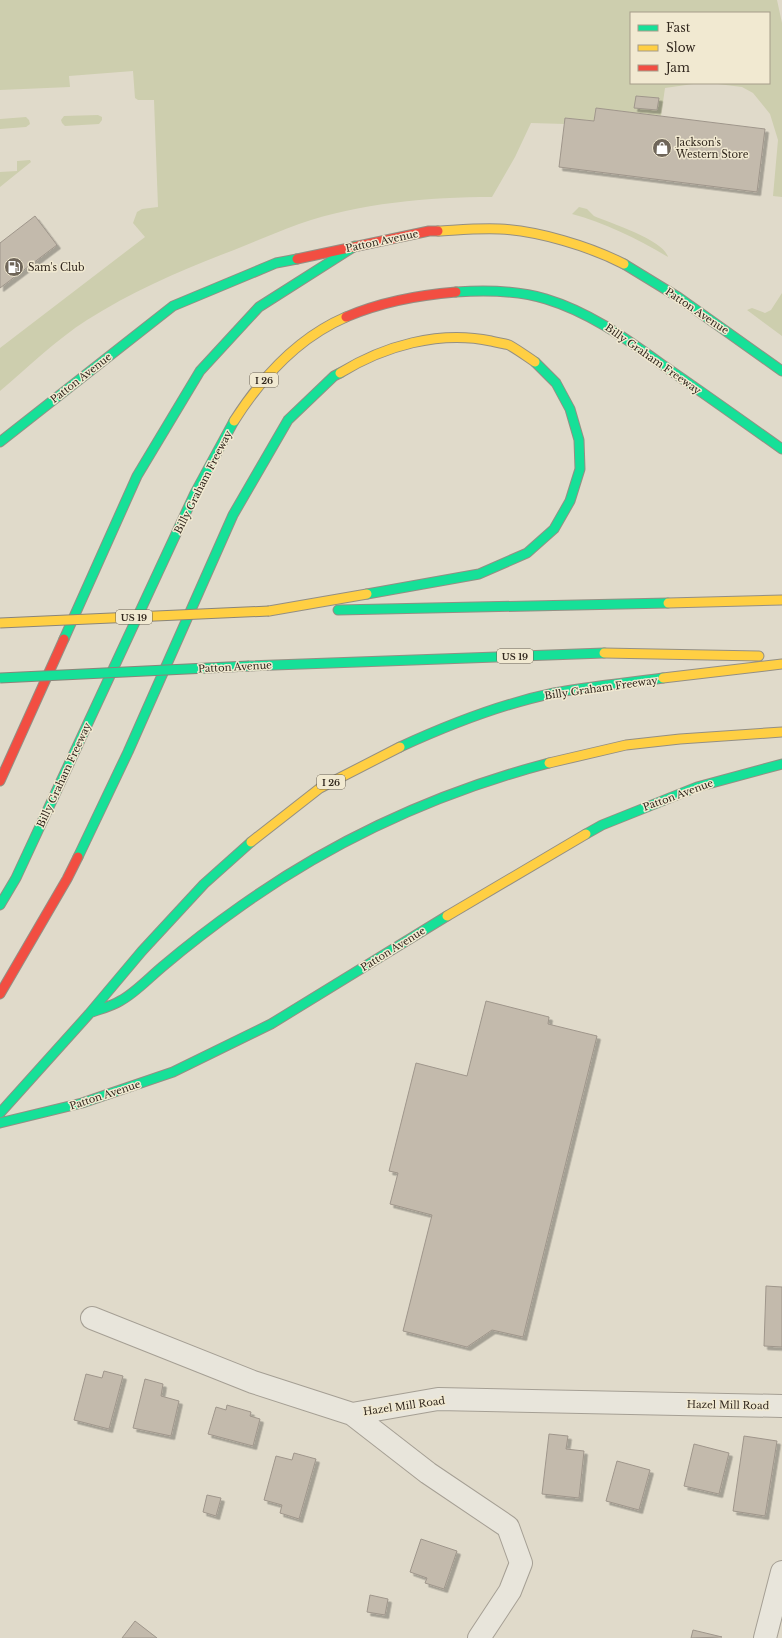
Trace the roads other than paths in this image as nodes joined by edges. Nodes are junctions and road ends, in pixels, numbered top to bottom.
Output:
1 (355, 246) junction
2 (782, 371) edge
3 (0, 442) edge
4 (782, 449) edge
5 (782, 600) edge
6 (269, 611) junction
7 (0, 623) edge
8 (782, 656) edge
9 (782, 664) edge
10 (0, 678) edge
11 (782, 732) edge
12 (782, 764) edge
13 (0, 781) edge
14 (0, 905) edge
15 (0, 994) edge
16 (89, 1014) junction
17 (0, 1113) edge
18 (0, 1123) edge
19 (92, 1318) dead end
20 (782, 1406) edge
21 (352, 1414) junction
22 (782, 1572) edge
23 (479, 1638) edge
24 (765, 1638) edge

1 - 2 main road, Patton Avenue
1 - 3 main road, Patton Avenue
1 - 13 main road
4 - 14 main road, Billy Graham Freeway / I 26
5 - 6 main road, US 19
6 - 7 main road, US 19, bridge
6 - 15 main road
8 - 10 main road, Patton Avenue / US 19, bridge
9 - 16 main road, Billy Graham Freeway / I 26
11 - 16 main road
12 - 18 main road, Patton Avenue
16 - 17 main road, Billy Graham Freeway / I 26
19 - 21 street, Hazel Mill Road
20 - 21 street, Hazel Mill Road
21 - 23 street
22 - 24 street

